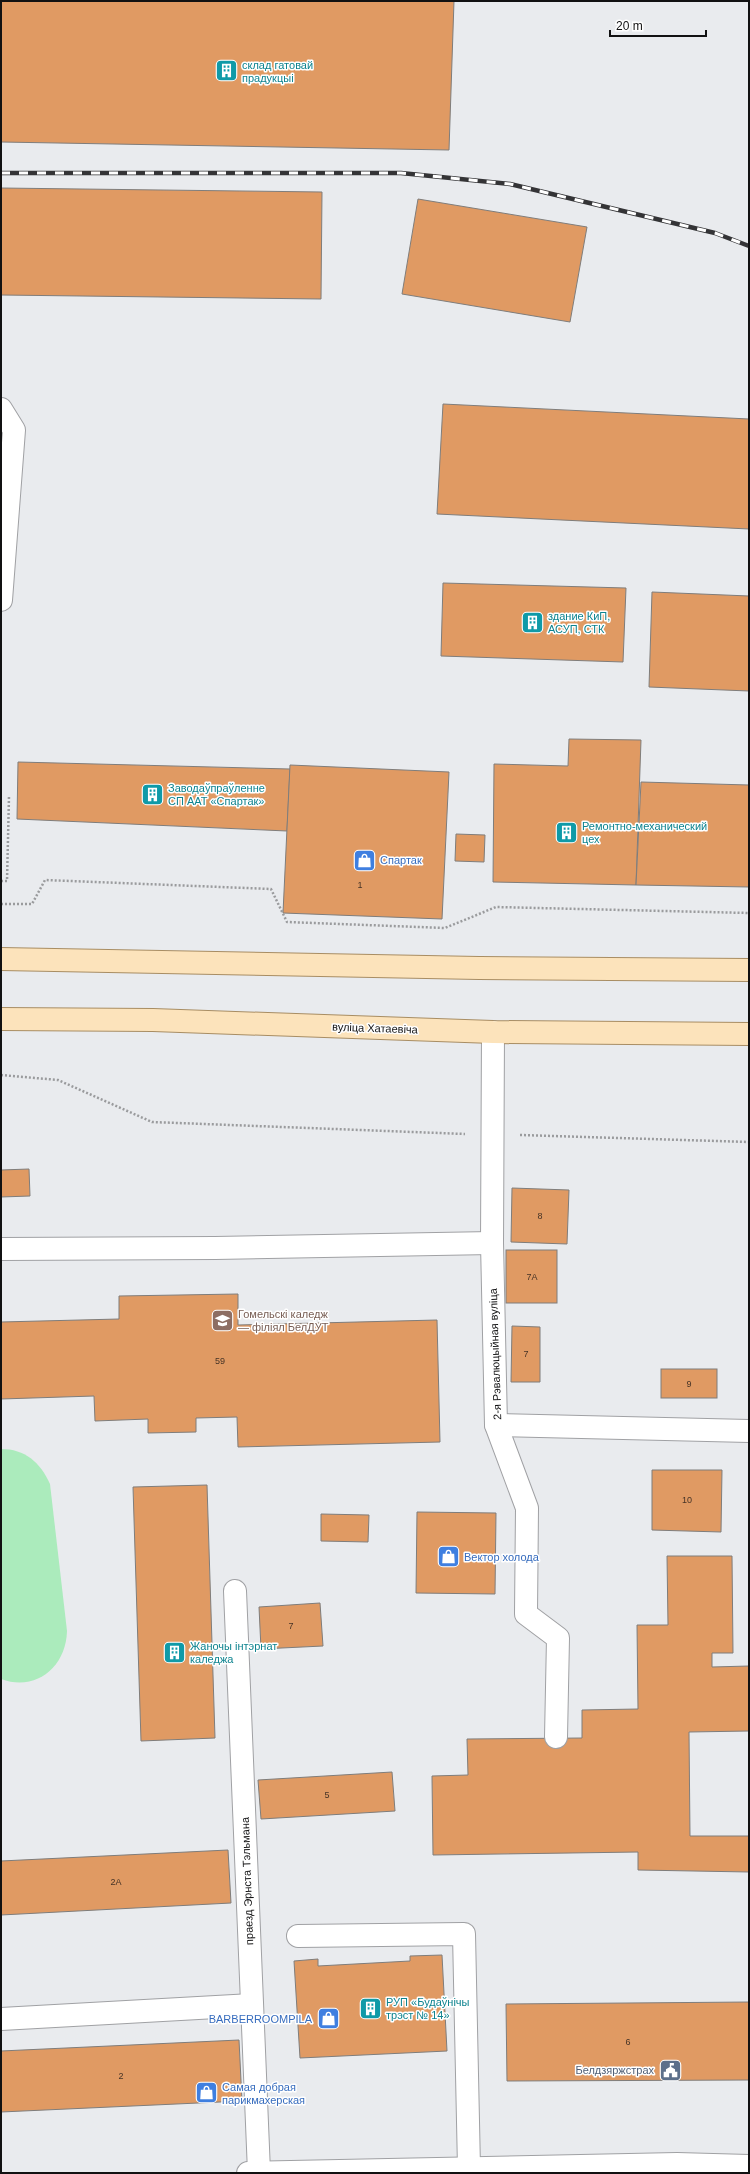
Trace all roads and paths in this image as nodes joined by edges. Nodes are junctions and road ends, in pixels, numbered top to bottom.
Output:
1 (1, 409) edge
2 (1, 600) edge
3 (9, 796) dead end
4 (1, 881) edge
5 (1, 904) edge
6 (749, 913) edge
7 (1, 959) edge
8 (749, 970) edge
9 (1, 1019) edge
10 (493, 1032) junction
11 (749, 1034) edge
12 (1, 1075) edge
13 (493, 1135) junction
14 (749, 1142) edge
15 (492, 1243) junction
16 (1, 1249) edge
17 (496, 1425) junction
18 (749, 1431) edge
19 (234, 1591) dead end
20 (556, 1737) dead end
21 (298, 1936) dead end
22 (252, 2005) junction
23 (1, 2019) edge
24 (749, 2166) edge
25 (469, 2168) junction
26 (254, 2172) edge

1 - 2 street
3 - 4 path
5 - 6 path
7 - 8 main road
9 - 10 main road, вуліца Хатаевіча
10 - 11 main road, вуліца Хатаевіча
10 - 13 street, 2-я Рэвалюцыйная вуліца
12 - 13 path
13 - 14 path
13 - 15 street, 2-я Рэвалюцыйная вуліца
15 - 16 street
15 - 17 street, 2-я Рэвалюцыйная вуліца
17 - 18 street, 2-я Рэвалюцыйная вуліца
17 - 20 street
19 - 22 street, праезд Эрнста Тэльмана
21 - 25 street
22 - 23 street
22 - 26 street, праезд Эрнста Тэльмана
24 - 25 street
25 - 26 street

